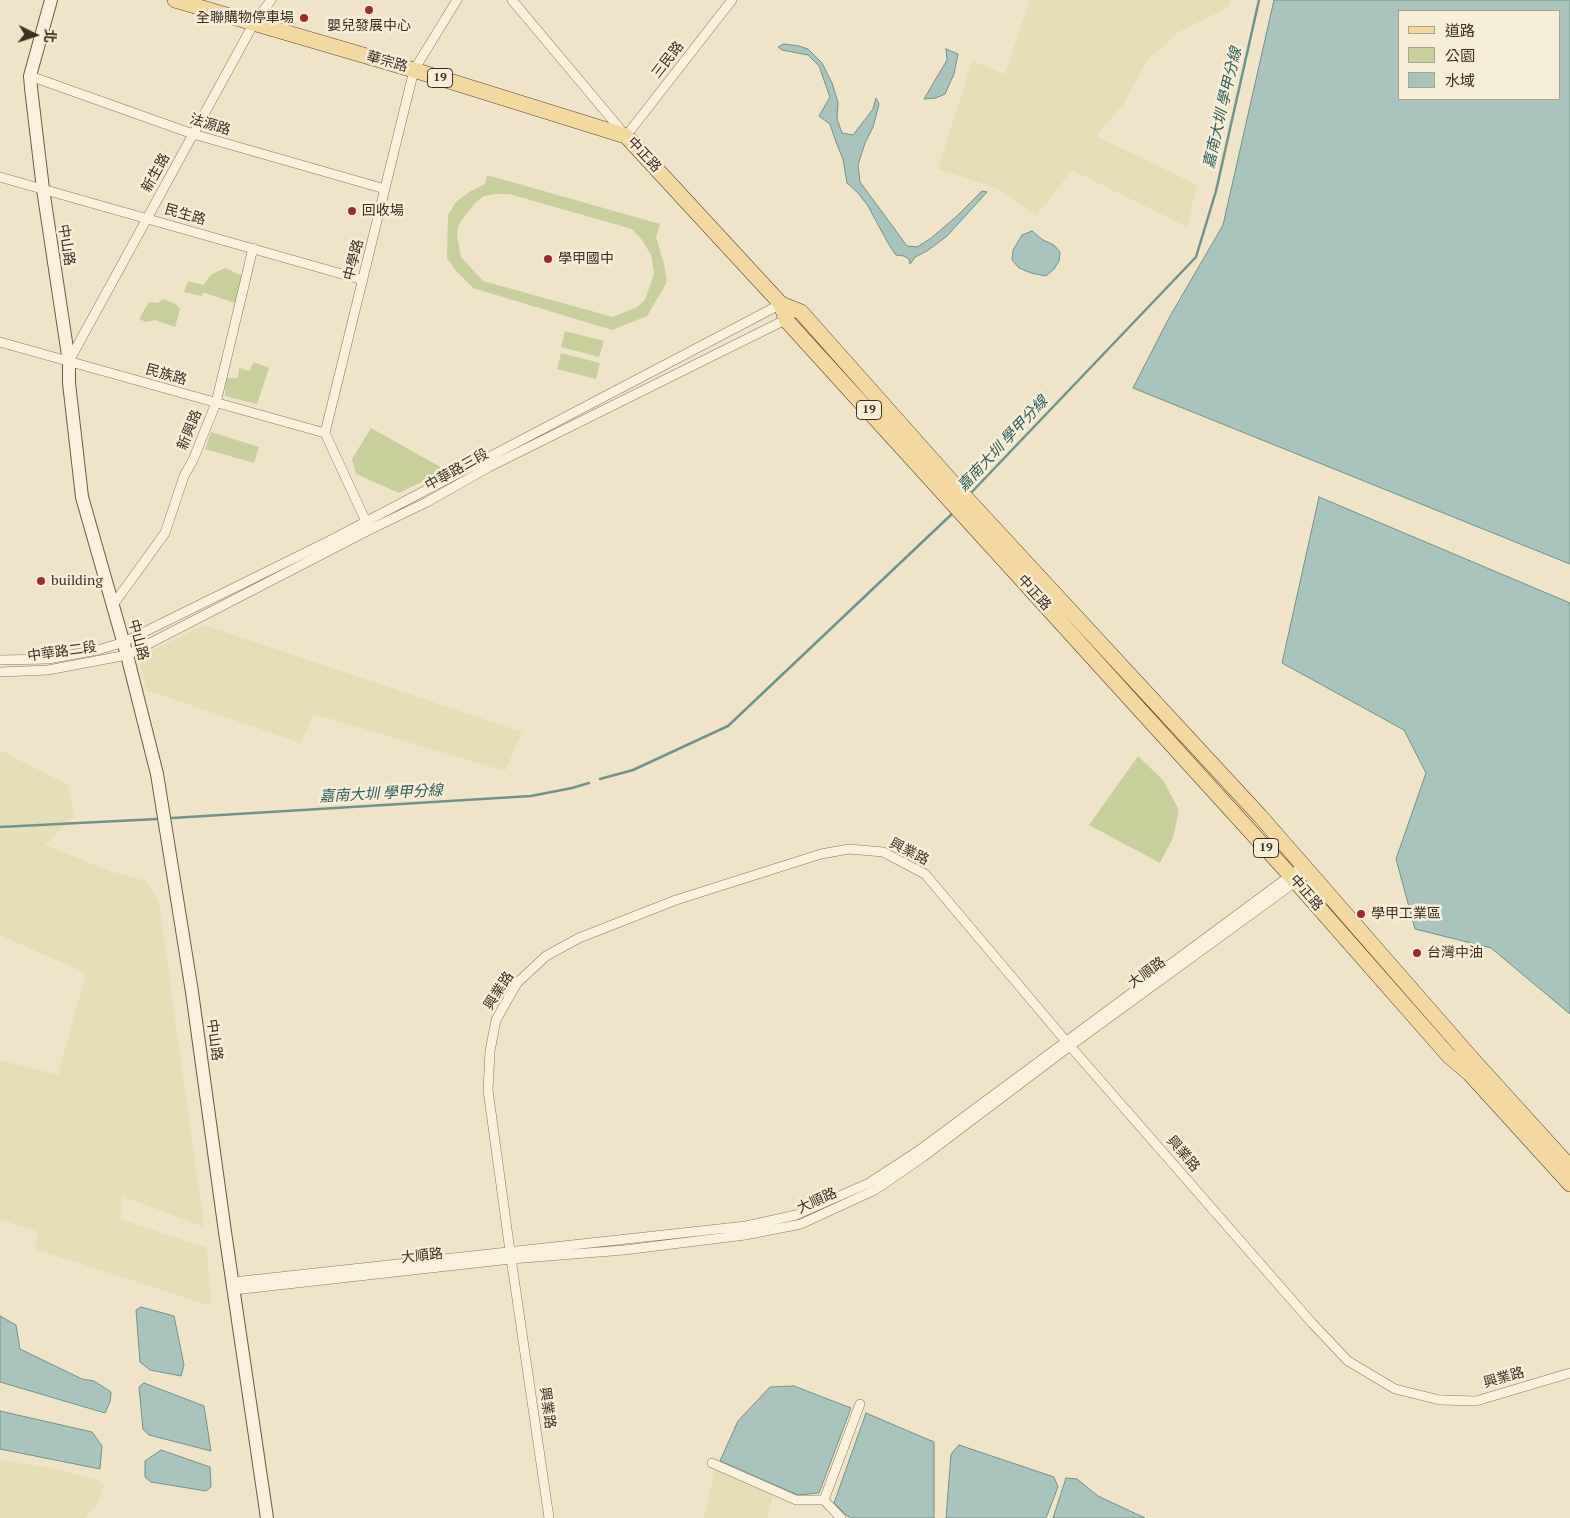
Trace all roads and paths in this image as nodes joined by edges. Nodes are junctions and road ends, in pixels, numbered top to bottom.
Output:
1 (51, 0) edge
2 (175, 0) edge
3 (271, 0) edge
4 (456, 0) edge
5 (512, 0) edge
6 (732, 0) edge
7 (254, 23) junction
8 (414, 70) junction
9 (30, 76) junction
10 (193, 134) junction
11 (626, 136) junction
12 (0, 177) edge
13 (43, 189) junction
14 (385, 189) junction
15 (147, 218) junction
16 (253, 248) junction
17 (363, 280) junction
18 (781, 304) junction
19 (801, 312) junction
20 (786, 320) junction
21 (0, 342) edge
22 (69, 362) junction
23 (216, 403) junction
24 (326, 433) junction
25 (961, 501) junction
26 (368, 525) junction
27 (113, 605) junction
28 (125, 648) junction
29 (0, 660) edge
30 (0, 672) edge
31 (1306, 869) junction
32 (1294, 879) junction
33 (1388, 962) junction
34 (1376, 972) junction
35 (1068, 1043) junction
36 (1570, 1167) edge
37 (1570, 1184) edge
38 (510, 1255) junction
39 (234, 1286) junction
40 (1570, 1373) edge
41 (860, 1404) dead end
42 (712, 1463) dead end
43 (824, 1500) junction
44 (267, 1518) edge
45 (550, 1518) edge
46 (841, 1518) edge

1 - 9 main road, 中山路
2 - 7 main road, 華宗路 / 19
3 - 7 street, 新生路
4 - 8 street, 中學路
5 - 11 street, 中正路
6 - 11 street, 三民路
7 - 8 main road, 華宗路 / 19
7 - 10 street, 新生路
8 - 11 main road, 華宗路 / 19
8 - 14 street, 中學路
9 - 10 street, 法源路
9 - 13 main road, 中山路
10 - 14 street, 法源路
10 - 15 street, 新生路
11 - 18 main road, 中正路 / 19
12 - 13 street, 民生路
13 - 15 street, 民生路
13 - 22 main road, 中山路
14 - 17 street, 中學路
15 - 16 street, 民生路
15 - 22 street, 新生路
16 - 17 street, 民生路
16 - 23 street, 新興路
17 - 24 street, 中學路
18 - 19 main road, 19
18 - 20 main road, 19
18 - 26 street, 中華路三段
19 - 20 street, 中華路三段
19 - 25 main road, 中正路 / 19
20 - 25 main road, 中正路 / 19
20 - 26 street, 中華路三段
21 - 22 street, 民族路
22 - 23 street, 民族路
22 - 27 main road, 中山路
23 - 24 street, 民族路
23 - 27 street, 新興路
24 - 26 street
25 - 31 main road, 中正路 / 19
25 - 32 main road, 中正路 / 19
26 - 28 street, 中華路三段
27 - 28 main road, 中山路
28 - 29 street, 中華路二段
28 - 30 street, 中華路二段
28 - 39 main road, 中山路
31 - 32 street, 大順路
31 - 33 main road, 中正路 / 19
32 - 34 main road, 中正路 / 19
32 - 35 street, 大順路
33 - 34 main road
33 - 36 main road, 中正路 / 19
34 - 37 main road, 中正路 / 19
35 - 38 street, 大順路
35 - 38 street, 興業路
35 - 40 street, 興業路
38 - 39 street, 大順路
38 - 45 street, 興業路
39 - 44 main road, 中山路
41 - 43 street
42 - 43 street
43 - 46 street

